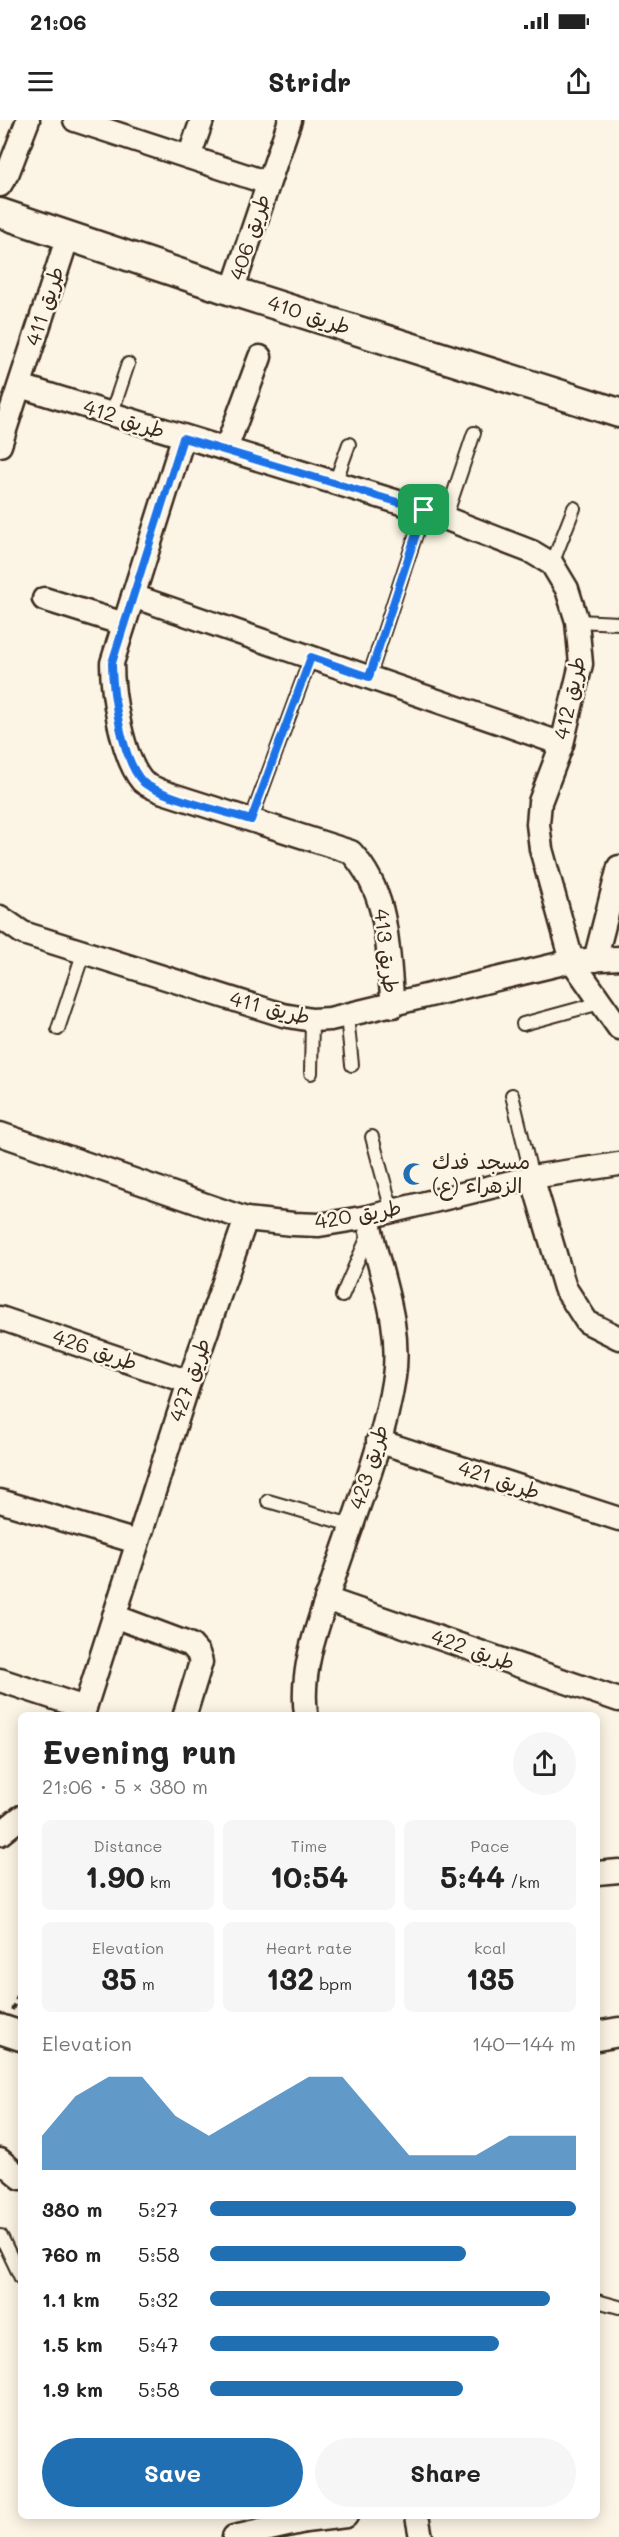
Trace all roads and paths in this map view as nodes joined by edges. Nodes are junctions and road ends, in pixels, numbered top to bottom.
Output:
1 (28, 120) edge
2 (75, 120) edge
3 (202, 120) edge
4 (290, 120) edge
5 (189, 157) junction
6 (268, 183) junction
7 (0, 185) edge
8 (0, 213) edge
9 (68, 236) junction
10 (232, 291) junction
11 (260, 357) dead end
12 (128, 364) dead end
13 (20, 386) junction
14 (619, 413) edge
15 (111, 415) junction
16 (474, 433) dead end
17 (183, 438) junction
18 (349, 444) dead end
19 (0, 446) edge
20 (226, 449) junction
21 (335, 483) junction
22 (574, 508) dead end
23 (424, 510) junction
24 (445, 519) junction
25 (552, 564) junction
26 (133, 596) junction
27 (44, 599) dead end
28 (578, 621) junction
29 (619, 622) edge
30 (124, 624) junction
31 (311, 657) junction
32 (369, 677) junction
33 (562, 744) junction
34 (251, 820) junction
35 (619, 867) edge
36 (0, 917) edge
37 (83, 954) junction
38 (619, 958) edge
39 (595, 960) junction
40 (572, 961) junction
41 (600, 1003) junction
42 (393, 1006) junction
43 (347, 1016) junction
44 (312, 1020) junction
45 (522, 1024) dead end
46 (619, 1028) edge
47 (58, 1029) dead end
48 (352, 1065) dead end
49 (310, 1073) dead end
50 (512, 1095) dead end
51 (0, 1134) edge
52 (372, 1137) dead end
53 (619, 1164) edge
54 (532, 1178) junction
55 (392, 1211) junction
56 (246, 1219) junction
57 (369, 1223) junction
58 (342, 1296) dead end
59 (0, 1318) edge
60 (619, 1338) edge
61 (189, 1382) junction
62 (378, 1441) junction
63 (0, 1501) edge
64 (268, 1501) dead end
65 (619, 1519) edge
66 (351, 1526) junction
67 (137, 1542) junction
68 (326, 1599) junction
69 (114, 1616) junction
70 (0, 1680) edge
71 (619, 1700) edge
72 (84, 1711) edge
73 (186, 1712) edge
74 (306, 1712) edge
75 (619, 1871) edge
76 (600, 1873) edge
77 (0, 2029) edge
78 (619, 2032) edge
79 (18, 2035) edge
80 (600, 2035) edge
81 (0, 2160) edge
82 (18, 2175) edge
83 (1, 2236) edge
84 (18, 2272) edge
85 (600, 2302) edge
86 (619, 2307) edge
87 (300, 2519) edge
88 (418, 2519) edge
89 (234, 2537) edge
90 (421, 2537) edge

1 - 7 street
2 - 5 street, طريق 406
3 - 5 street
4 - 6 street, طريق 406
5 - 6 street, طريق 406
6 - 10 street, طريق 406
8 - 9 street, طريق 410
9 - 10 street, طريق 410
9 - 13 street, طريق 411
10 - 14 street, طريق 410
11 - 20 street
12 - 15 lane
13 - 15 street, طريق 412
13 - 19 street, طريق 411
15 - 17 street, طريق 412
16 - 24 lane
17 - 20 street, طريق 412
17 - 26 street, طريق 413
18 - 21 lane
20 - 21 street, طريق 412
21 - 23 street, طريق 412
22 - 25 lane
23 - 24 street, طريق 412
23 - 32 lane
24 - 25 street, طريق 412
25 - 28 street, طريق 412
26 - 30 street, طريق 413
26 - 31 street
27 - 30 street
28 - 29 lane
28 - 33 street, طريق 412
30 - 34 street, طريق 413
31 - 32 street
31 - 34 lane
32 - 33 street
33 - 40 street, طريق 412
34 - 42 street, طريق 413
35 - 39 street
36 - 37 street, طريق 411
37 - 44 street, طريق 411
37 - 47 lane
38 - 39 street, طريق 411
39 - 40 street, طريق 411
40 - 41 street, طريق 412
40 - 42 street, طريق 411
41 - 45 lane
41 - 46 street, طريق 412
42 - 43 street, طريق 411
43 - 44 street, طريق 411
43 - 48 lane
44 - 49 lane
50 - 54 lane
51 - 56 street, طريق 420
52 - 55 lane
53 - 54 street, طريق 420
54 - 55 street, طريق 420
54 - 60 street
55 - 57 street, طريق 420
56 - 57 street, طريق 420
56 - 61 street, طريق 427
57 - 58 lane
57 - 62 street, طريق 423
59 - 61 street, طريق 426
61 - 67 street, طريق 427
62 - 65 street, طريق 421
62 - 66 street, طريق 423
63 - 67 street
64 - 66 lane
66 - 68 street, طريق 423
67 - 69 street, طريق 427
68 - 71 street, طريق 422
68 - 74 street, طريق 423
69 - 72 street, طريق 427
69 - 73 street
70 - 72 street
75 - 76 street
77 - 79 street
78 - 80 street
81 - 82 street
83 - 84 lane
85 - 86 lane
87 - 89 street
88 - 90 street

